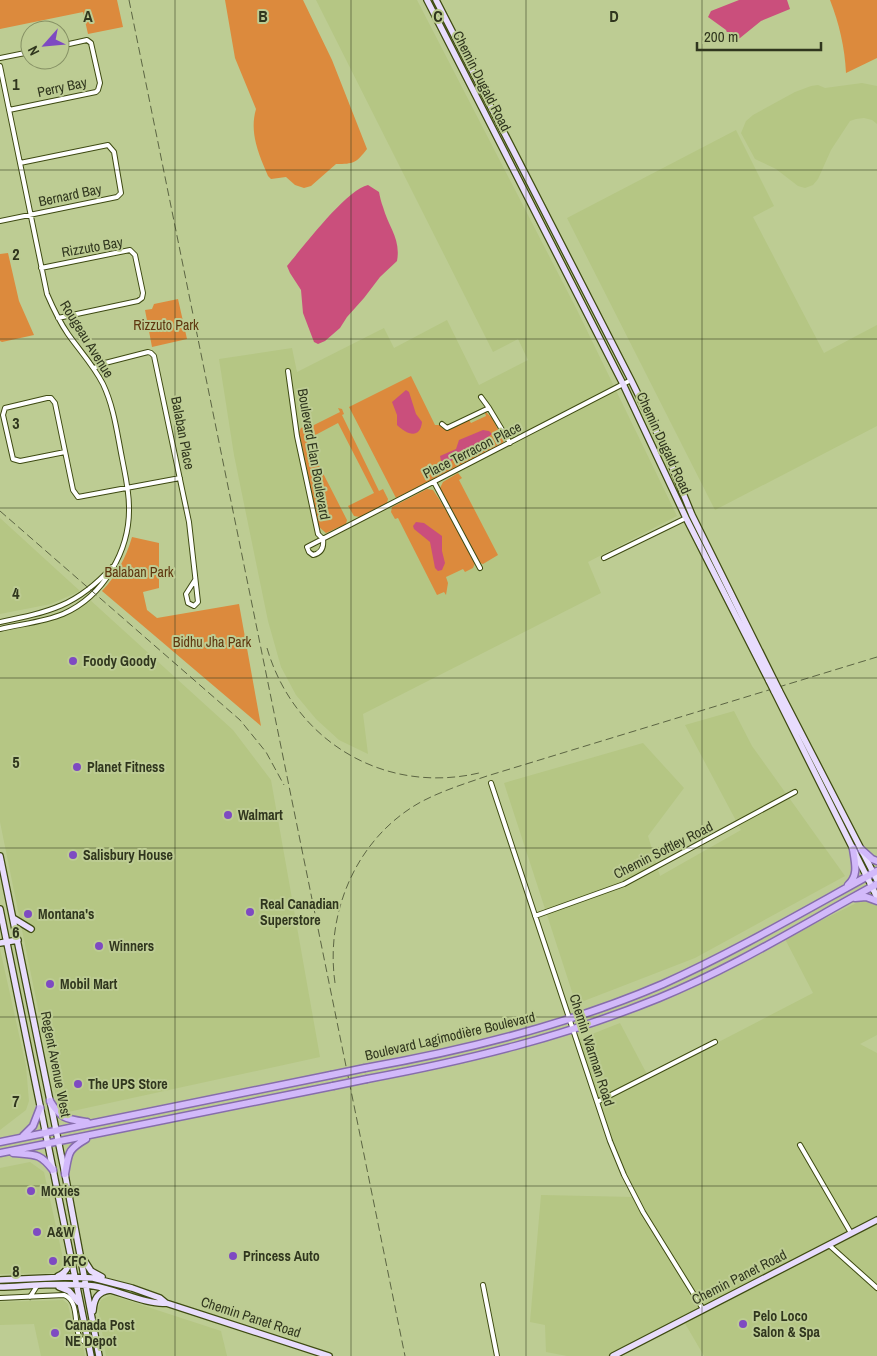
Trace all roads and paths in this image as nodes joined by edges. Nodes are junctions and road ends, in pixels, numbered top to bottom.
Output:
1 (426, 0) edge
2 (436, 0) edge
3 (441, 0) edge
4 (443, 14) junction
5 (70, 44) edge
6 (20, 54) edge
7 (0, 58) edge
8 (0, 66) edge
9 (9, 110) junction
10 (20, 163) junction
11 (30, 214) junction
12 (0, 221) edge
13 (41, 268) junction
14 (58, 318) junction
15 (94, 368) junction
16 (288, 371) dead end
17 (631, 380) junction
18 (623, 384) junction
19 (481, 397) dead end
20 (489, 408) junction
21 (442, 424) dead end
22 (510, 443) junction
23 (65, 452) junction
24 (180, 478) junction
25 (434, 482) junction
26 (128, 488) junction
27 (686, 518) junction
28 (323, 539) junction
29 (604, 558) dead end
30 (115, 564) junction
31 (480, 568) dead end
32 (195, 580) junction
33 (0, 622) edge
34 (0, 629) edge
35 (772, 680) junction
36 (777, 690) junction
37 (491, 783) dead end
38 (795, 792) dead end
39 (853, 849) junction
40 (862, 850) junction
41 (0, 856) edge
42 (877, 861) edge
43 (876, 875) edge
44 (867, 877) junction
45 (874, 885) edge
46 (841, 891) junction
47 (877, 897) edge
48 (851, 898) junction
49 (877, 901) edge
50 (0, 909) edge
51 (535, 916) junction
52 (13, 918) junction
53 (31, 929) dead end
54 (16, 932) junction
55 (2, 934) edge
56 (18, 940) junction
57 (3, 943) edge
58 (32, 1008) junction
59 (20, 1010) junction
60 (570, 1019) junction
61 (573, 1030) junction
62 (715, 1042) dead end
63 (50, 1100) junction
64 (597, 1102) junction
65 (40, 1108) junction
66 (93, 1123) junction
67 (56, 1130) junction
68 (45, 1133) junction
69 (92, 1135) junction
70 (0, 1137) edge
71 (17, 1138) junction
72 (0, 1142) edge
73 (59, 1142) junction
74 (48, 1144) junction
75 (800, 1145) dead end
76 (2, 1153) edge
77 (53, 1170) junction
78 (65, 1174) junction
79 (877, 1220) edge
80 (851, 1233) junction
81 (829, 1245) junction
82 (81, 1254) junction
83 (71, 1259) junction
84 (75, 1277) junction
85 (52, 1278) junction
86 (85, 1278) junction
87 (0, 1280) edge
88 (76, 1285) junction
89 (87, 1285) junction
90 (483, 1285) dead end
91 (37, 1286) junction
92 (55, 1286) junction
93 (0, 1288) edge
94 (132, 1288) junction
95 (877, 1288) edge
96 (112, 1290) junction
97 (30, 1297) junction
98 (146, 1297) junction
99 (0, 1298) edge
100 (81, 1308) junction
101 (74, 1310) junction
102 (703, 1310) junction
103 (93, 1323) junction
104 (96, 1344) junction
105 (88, 1345) junction
106 (91, 1356) edge
107 (99, 1356) edge
108 (329, 1356) edge
109 (497, 1356) edge
110 (613, 1356) edge

1 - 18 main road, Chemin Dugald Road
2 - 4 main road, Chemin Dugald Road
3 - 4 main road
4 - 17 main road, Chemin Dugald Road
5 - 9 street, Perry Bay
6 - 7 street
8 - 9 street, Rougeau Avenue
9 - 10 street, Rougeau Avenue
10 - 11 street, Rougeau Avenue
10 - 11 street, Bernard Bay
11 - 12 street
11 - 13 street, Rougeau Avenue
13 - 14 street, Rougeau Avenue
13 - 14 street, Rizzuto Bay
14 - 15 street, Rougeau Avenue
15 - 24 street, Balaban Place
15 - 26 street, Rougeau Avenue
16 - 28 street, Boulevard Elan Boulevard
17 - 18 street, Place Terracon Place
17 - 35 main road, Chemin Dugald Road
18 - 22 street, Place Terracon Place
18 - 27 main road, Chemin Dugald Road
19 - 20 street
20 - 21 street
20 - 22 street
22 - 25 street, Place Terracon Place
23 - 23 street
23 - 26 street
24 - 26 street
24 - 32 street, Balaban Place
25 - 28 street, Place Terracon Place
25 - 31 street
26 - 30 street, Rougeau Avenue
27 - 29 street
27 - 35 main road, Chemin Dugald Road
28 - 28 street, Place Terracon Place
30 - 33 street, Rougeau Avenue
30 - 34 street, Rougeau Avenue
32 - 32 street, Balaban Place
35 - 36 main road, Chemin Dugald Road, bridge
36 - 39 main road, Chemin Dugald Road
36 - 40 main road, Chemin Dugald Road
37 - 51 street, Chemin Warman Road
38 - 51 street, Chemin Softley Road
39 - 44 main road, Chemin Dugald Road
39 - 46 main road
40 - 42 main road
40 - 43 main road, Chemin Dugald Road
41 - 52 main road, Regent Avenue West
43 - 44 main road, Boulevard Lagimodière Boulevard
44 - 45 main road, Chemin Dugald Road
44 - 46 main road, Boulevard Lagimodière Boulevard
45 - 47 main road, Chemin Dugald Road
45 - 48 main road, Boulevard Lagimodière Boulevard
46 - 60 main road, Boulevard Lagimodière Boulevard
48 - 49 main road
48 - 61 main road, Boulevard Lagimodière Boulevard
50 - 55 main road, Regent Avenue West
51 - 60 street, Chemin Warman Road
52 - 53 main road
52 - 54 main road, Regent Avenue West
54 - 55 main road
54 - 56 main road, Regent Avenue West
55 - 57 main road, Regent Avenue West
56 - 57 main road
56 - 58 main road, Regent Avenue West
57 - 59 main road, Regent Avenue West
58 - 59 main road
58 - 63 main road, Regent Avenue West
59 - 65 main road, Regent Avenue West
60 - 61 street, Chemin Warman Road
60 - 66 main road, Boulevard Lagimodière Boulevard, bridge
61 - 64 street, Chemin Warman Road
61 - 69 main road, Boulevard Lagimodière Boulevard, bridge
62 - 64 street
63 - 66 main road
63 - 67 main road, Regent Avenue West
64 - 102 street, Chemin Warman Road
65 - 68 main road, Regent Avenue West
65 - 71 main road
66 - 67 main road, Boulevard Lagimodière Boulevard
67 - 68 main road, Boulevard Lagimodière Boulevard
67 - 73 main road, Regent Avenue West
68 - 71 main road, Boulevard Lagimodière Boulevard
68 - 74 main road, Regent Avenue West
69 - 73 main road, Boulevard Lagimodière Boulevard
69 - 78 main road
70 - 71 main road
71 - 72 main road, Boulevard Lagimodière Boulevard
73 - 74 main road, Boulevard Lagimodière Boulevard
73 - 78 main road, Regent Avenue West
74 - 76 main road, Boulevard Lagimodière Boulevard
74 - 77 main road, Regent Avenue West
75 - 80 street
76 - 77 main road
77 - 83 main road, Regent Avenue West
78 - 82 main road, Regent Avenue West
79 - 80 main road, Chemin Panet Road
80 - 81 main road, Chemin Panet Road
81 - 95 street
81 - 102 main road, Chemin Panet Road
82 - 86 main road, Regent Avenue West
82 - 94 main road
83 - 84 main road, Regent Avenue West
83 - 85 main road
84 - 85 main road, Chemin Panet Road
84 - 86 main road, Chemin Panet Road
84 - 88 main road, Regent Avenue West
85 - 87 main road, Chemin Panet Road
86 - 89 main road, Regent Avenue West
86 - 94 main road, Chemin Panet Road
88 - 89 main road, Chemin Panet Road
88 - 92 main road, Chemin Panet Road
88 - 100 main road, Regent Avenue West
89 - 96 main road, Chemin Panet Road
89 - 103 main road, Regent Avenue West
90 - 109 street
91 - 92 main road, Chemin Panet Road
91 - 93 main road, Chemin Panet Road
91 - 97 street
92 - 100 main road
94 - 98 main road, Chemin Panet Road
96 - 98 main road, Chemin Panet Road
96 - 103 main road
97 - 99 street
97 - 101 street
98 - 108 main road, Chemin Panet Road
100 - 101 street
100 - 105 main road, Regent Avenue West
101 - 105 street
102 - 110 main road, Chemin Panet Road
103 - 104 main road
104 - 105 main road
104 - 107 main road
105 - 106 main road, Regent Avenue West

